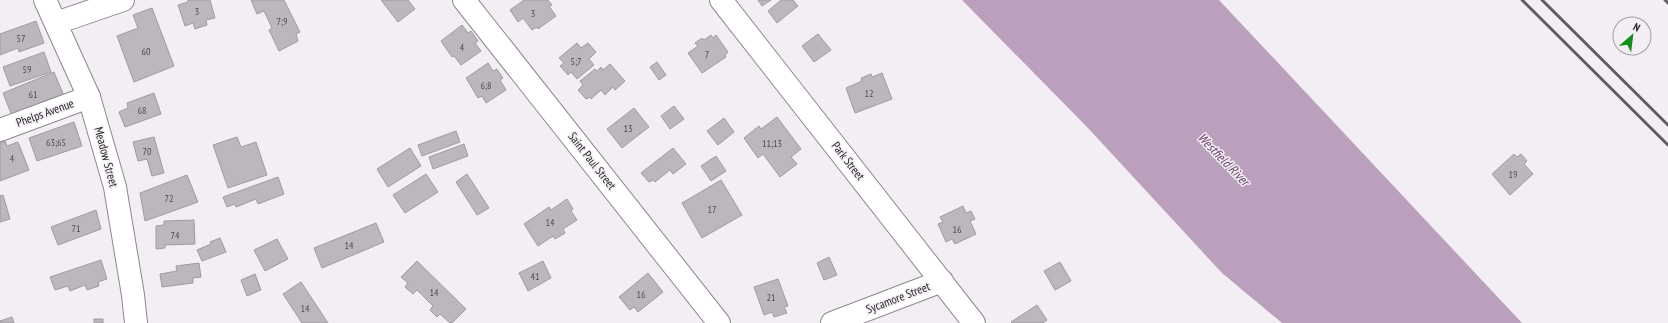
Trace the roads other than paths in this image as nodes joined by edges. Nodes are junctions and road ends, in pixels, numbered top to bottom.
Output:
1 (45, 0) edge
2 (123, 0) edge
3 (464, 0) edge
4 (721, 0) edge
5 (56, 23) junction
6 (89, 97) junction
7 (0, 130) edge
8 (942, 282) junction
9 (136, 323) edge
10 (719, 323) edge
11 (832, 323) edge
12 (974, 323) edge

1 - 5 street, Meadow Street
2 - 5 street
3 - 10 street, Saint Paul Street
4 - 8 street, Park Street
5 - 6 street, Meadow Street
6 - 7 street, Phelps Avenue
6 - 9 street, Meadow Street
8 - 11 street, Sycamore Street
8 - 12 street, Park Street

